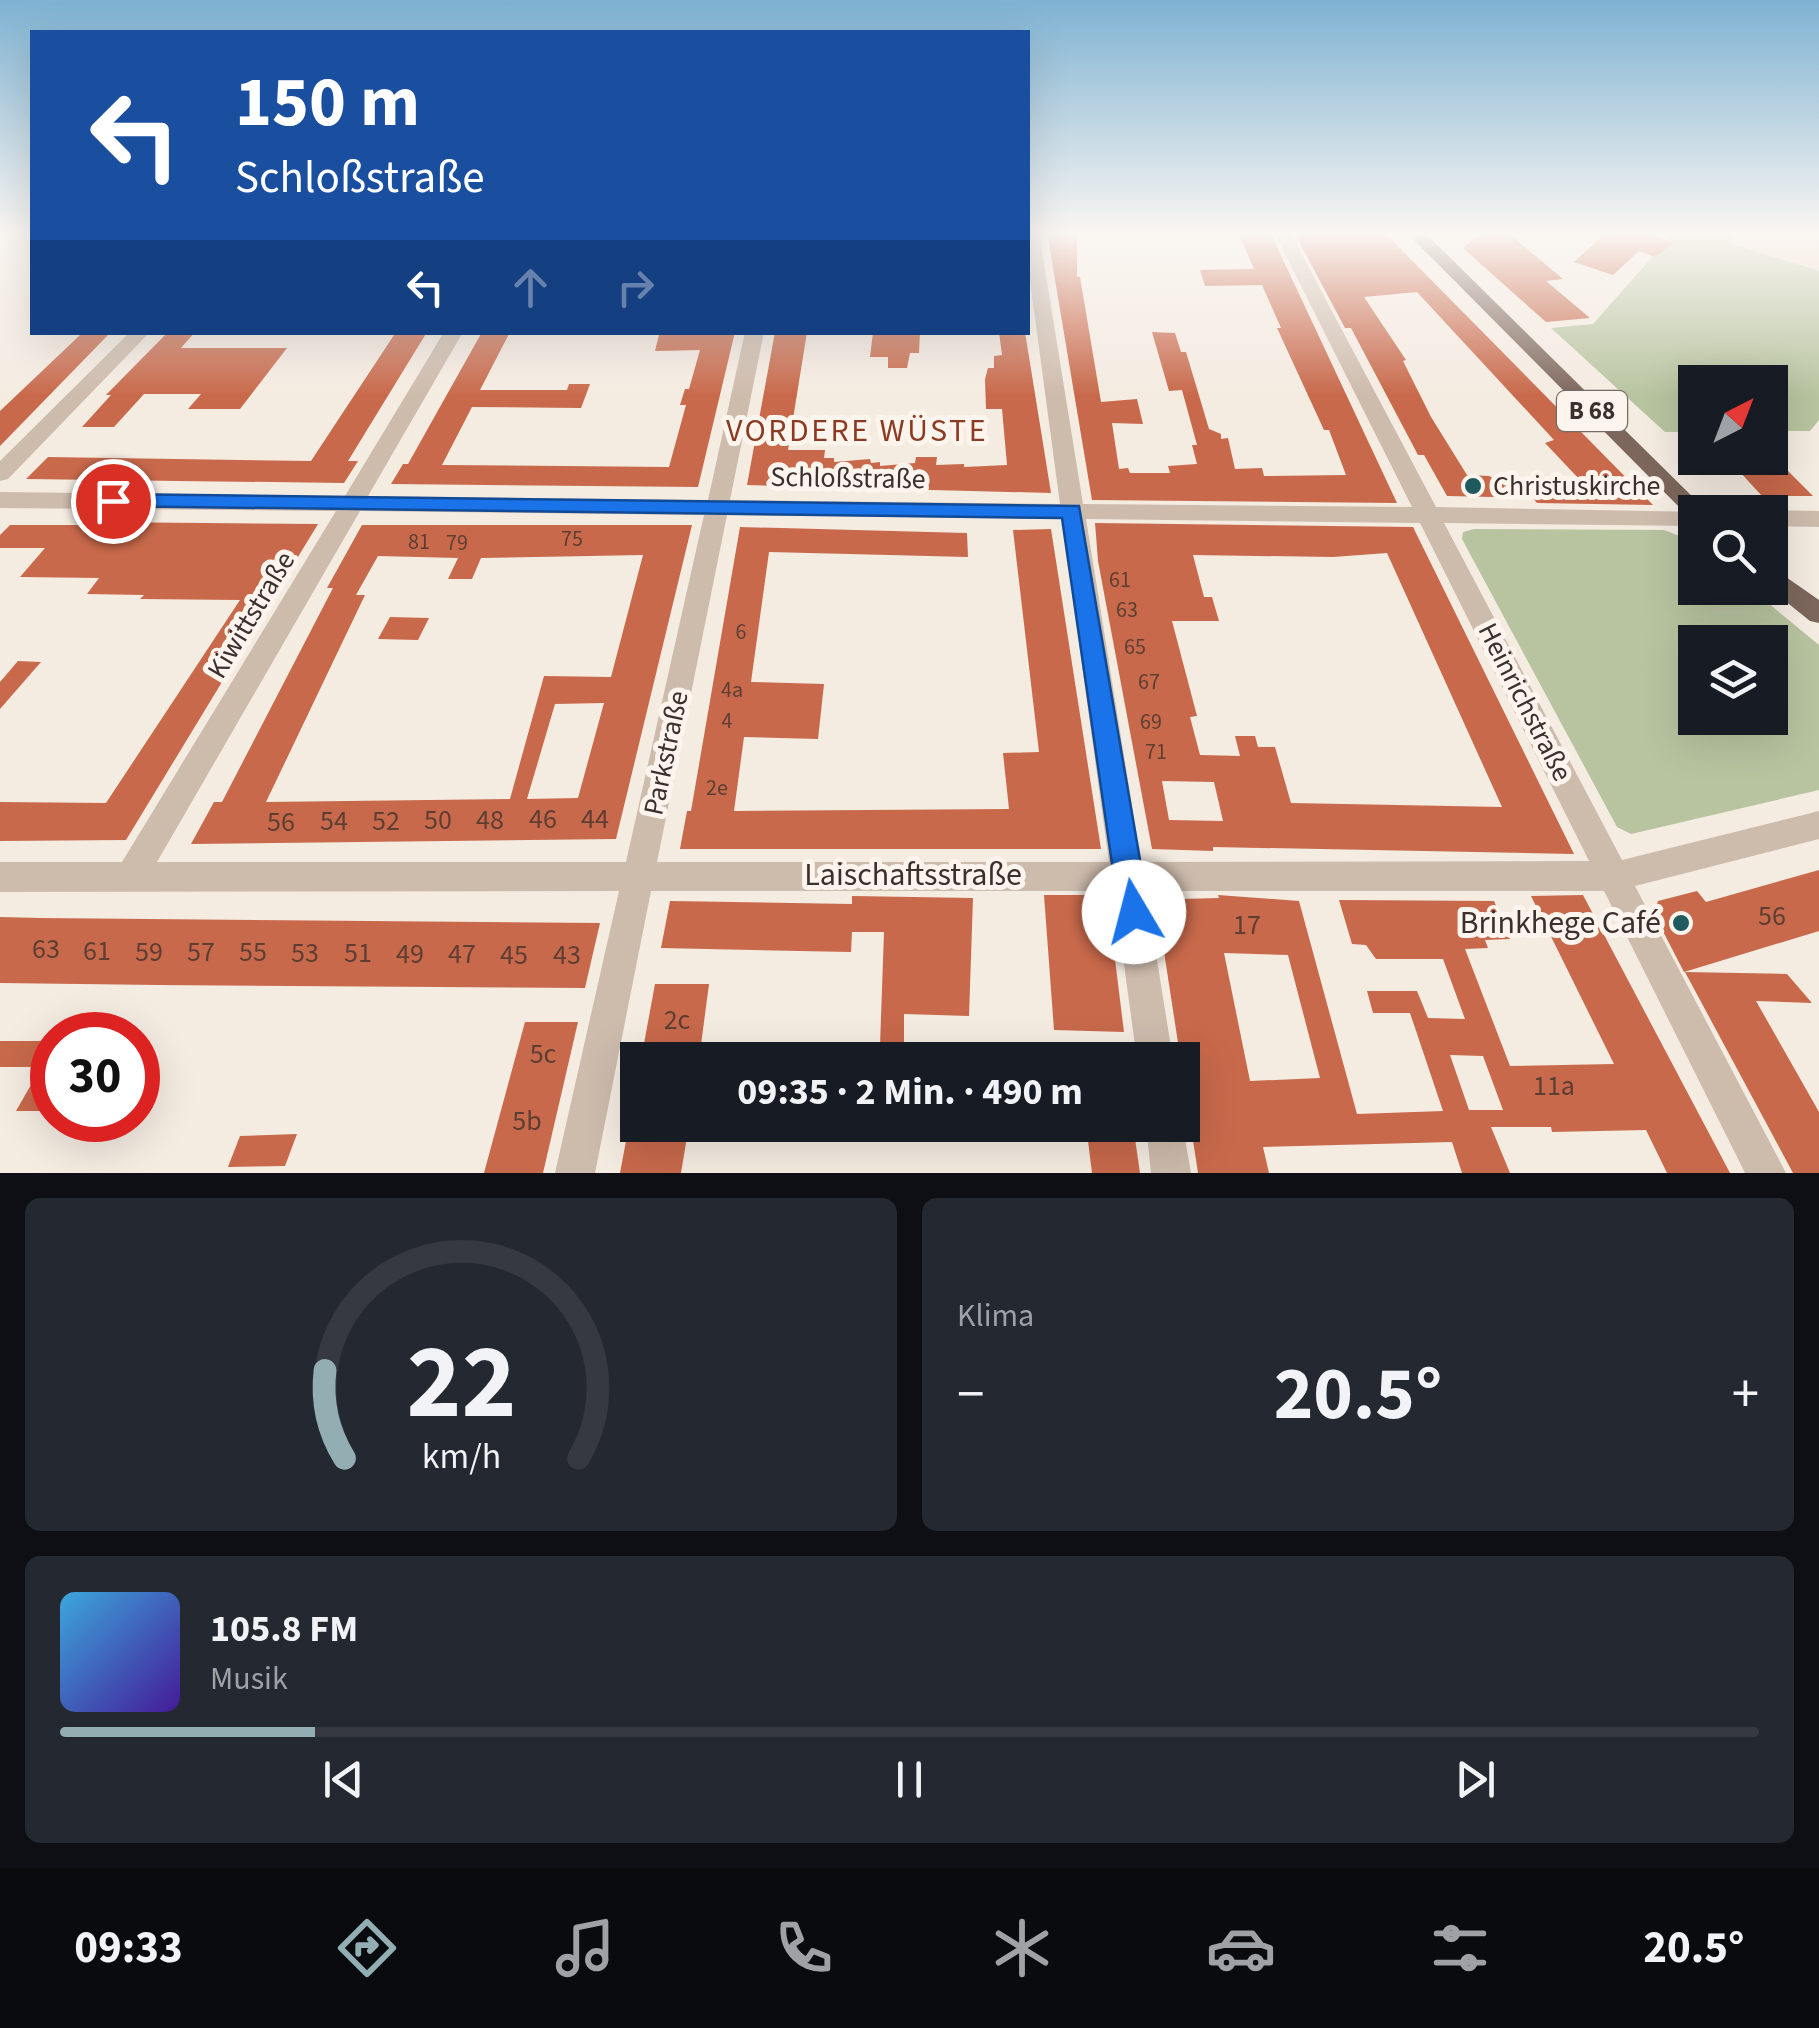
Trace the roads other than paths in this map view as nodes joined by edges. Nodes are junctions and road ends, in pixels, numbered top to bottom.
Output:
1 (1039, 287) edge
2 (1310, 287) edge
3 (1469, 287) edge
4 (138, 335) edge
5 (452, 335) edge
6 (754, 335) edge
7 (0, 474) edge
8 (1678, 497) edge
9 (0, 500) edge
10 (352, 504) junction
11 (718, 507) junction
12 (1071, 511) junction
13 (1678, 515) edge
14 (1428, 516) junction
15 (1788, 518) edge
16 (1819, 519) edge
17 (1788, 589) edge
18 (1819, 614) edge
19 (1819, 825) edge
20 (641, 875) junction
21 (1129, 875) junction
22 (1616, 876) junction
23 (0, 877) edge
24 (131, 877) junction
25 (1152, 1042) edge
26 (1167, 1142) edge
27 (575, 1173) edge
28 (1172, 1173) edge
29 (1766, 1173) edge

1 - 12 street
2 - 14 street, Heinrichstraße
3 - 8 main road, B 68
4 - 7 street
5 - 10 street, Kiwittstraße
6 - 11 street, Parkstraße
9 - 10 street, Schloßstraße
10 - 11 street, Schloßstraße
10 - 24 street, Kiwittstraße
11 - 12 street, Schloßstraße
11 - 20 street, Parkstraße
12 - 14 street, Schloßstraße
12 - 21 street
13 - 14 street, Schloßstraße
14 - 22 street, Heinrichstraße
15 - 16 street
17 - 18 main road
19 - 22 street, Laischaftsstraße
20 - 21 street, Laischaftsstraße
20 - 24 street, Laischaftsstraße
20 - 27 street, Parkstraße
21 - 22 street, Laischaftsstraße
21 - 25 street
22 - 29 street, Heinrichstraße
23 - 24 street, Laischaftsstraße
26 - 28 street

